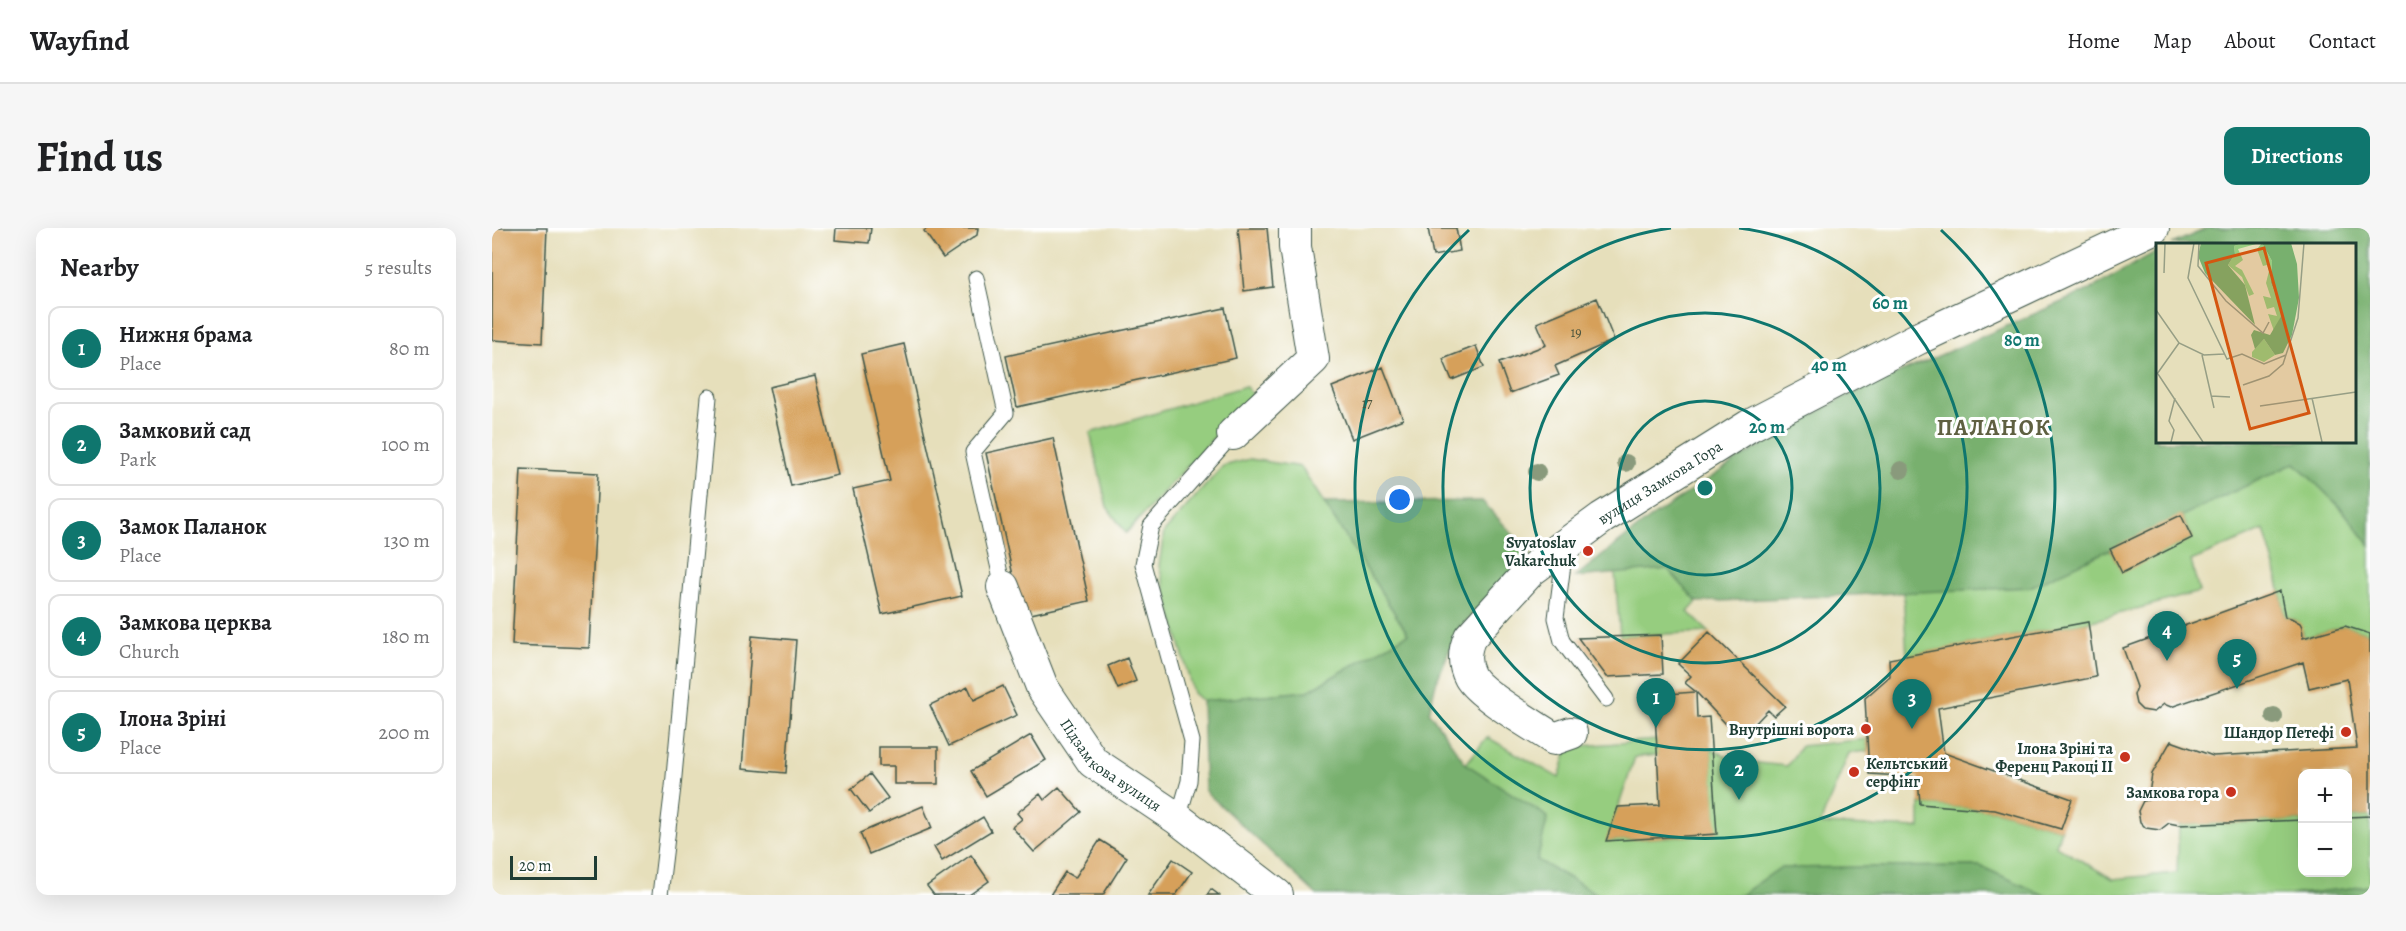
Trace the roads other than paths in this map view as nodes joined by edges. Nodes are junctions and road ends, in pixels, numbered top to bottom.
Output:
1 (1295, 228) edge
2 (2153, 228) edge
3 (976, 278) dead end
4 (709, 397) dead end
5 (1233, 434) joint
6 (1565, 546) junction
7 (1003, 587) joint
8 (1606, 699) dead end
9 (1571, 733) dead end
10 (1178, 819) junction
11 (660, 895) edge
12 (1276, 895) edge

1 - 5 street
2 - 6 street, вулиця Замкова Гора
3 - 7 lane
4 - 11 lane
5 - 10 lane
6 - 8 lane
6 - 9 street, вулиця Замкова Гора
7 - 10 street, Підзамкова вулиця
10 - 12 street, Підзамкова вулиця

